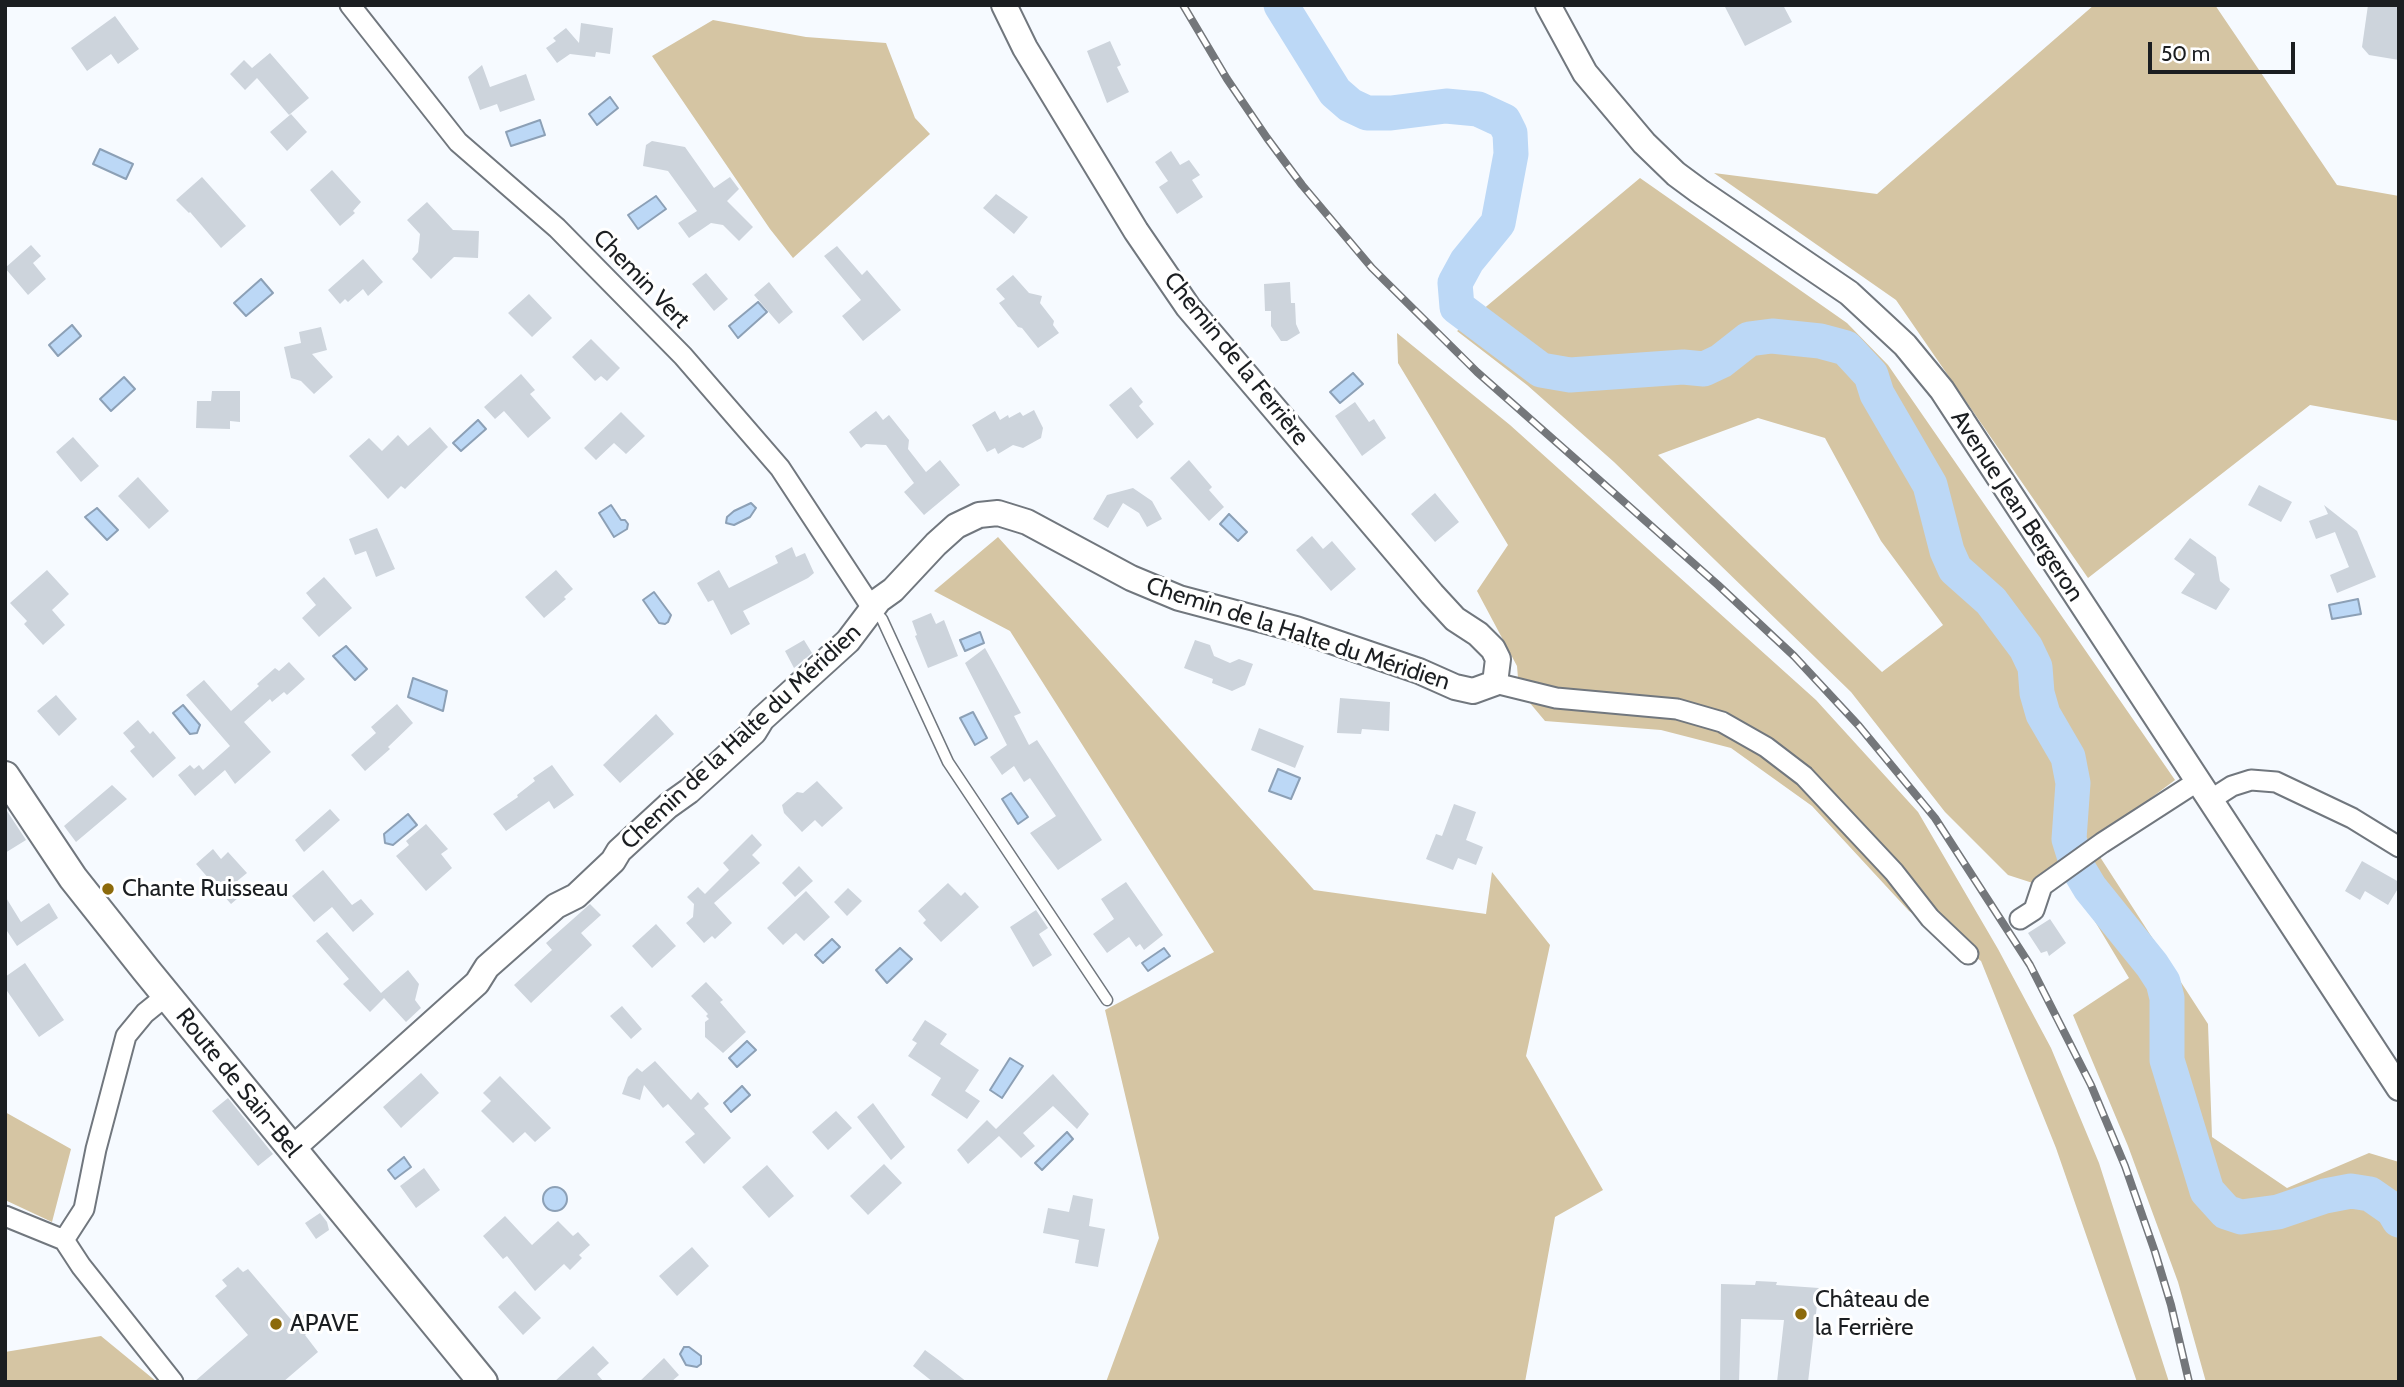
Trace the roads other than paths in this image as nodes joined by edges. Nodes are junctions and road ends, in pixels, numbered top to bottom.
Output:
1 (351, 5) edge
2 (1004, 5) edge
3 (1548, 5) edge
4 (872, 608) junction
5 (1494, 682) junction
6 (5, 776) edge
7 (2204, 791) junction
8 (2399, 847) edge
9 (2020, 919) dead end
10 (1968, 954) dead end
11 (166, 996) junction
12 (1107, 1000) dead end
13 (2399, 1088) edge
14 (292, 1149) junction
15 (5, 1216) edge
16 (64, 1240) junction
17 (173, 1382) edge
18 (483, 1382) edge

1 - 4 street, Chemin Vert
2 - 5 street, Chemin de la Ferrière
3 - 7 street, Avenue Jean Bergeron
4 - 5 street, Chemin de la Halte du Méridien
4 - 12 lane
4 - 14 street, Chemin de la Halte du Méridien
5 - 10 street, Chemin de la Halte du Méridien
6 - 11 main road, Route de Sain-Bel
7 - 8 street
7 - 9 street
7 - 13 street, Avenue Jean Bergeron
11 - 14 main road, Route de Sain-Bel
11 - 16 street
14 - 18 main road, Route de Sain-Bel
15 - 16 street
16 - 17 street

